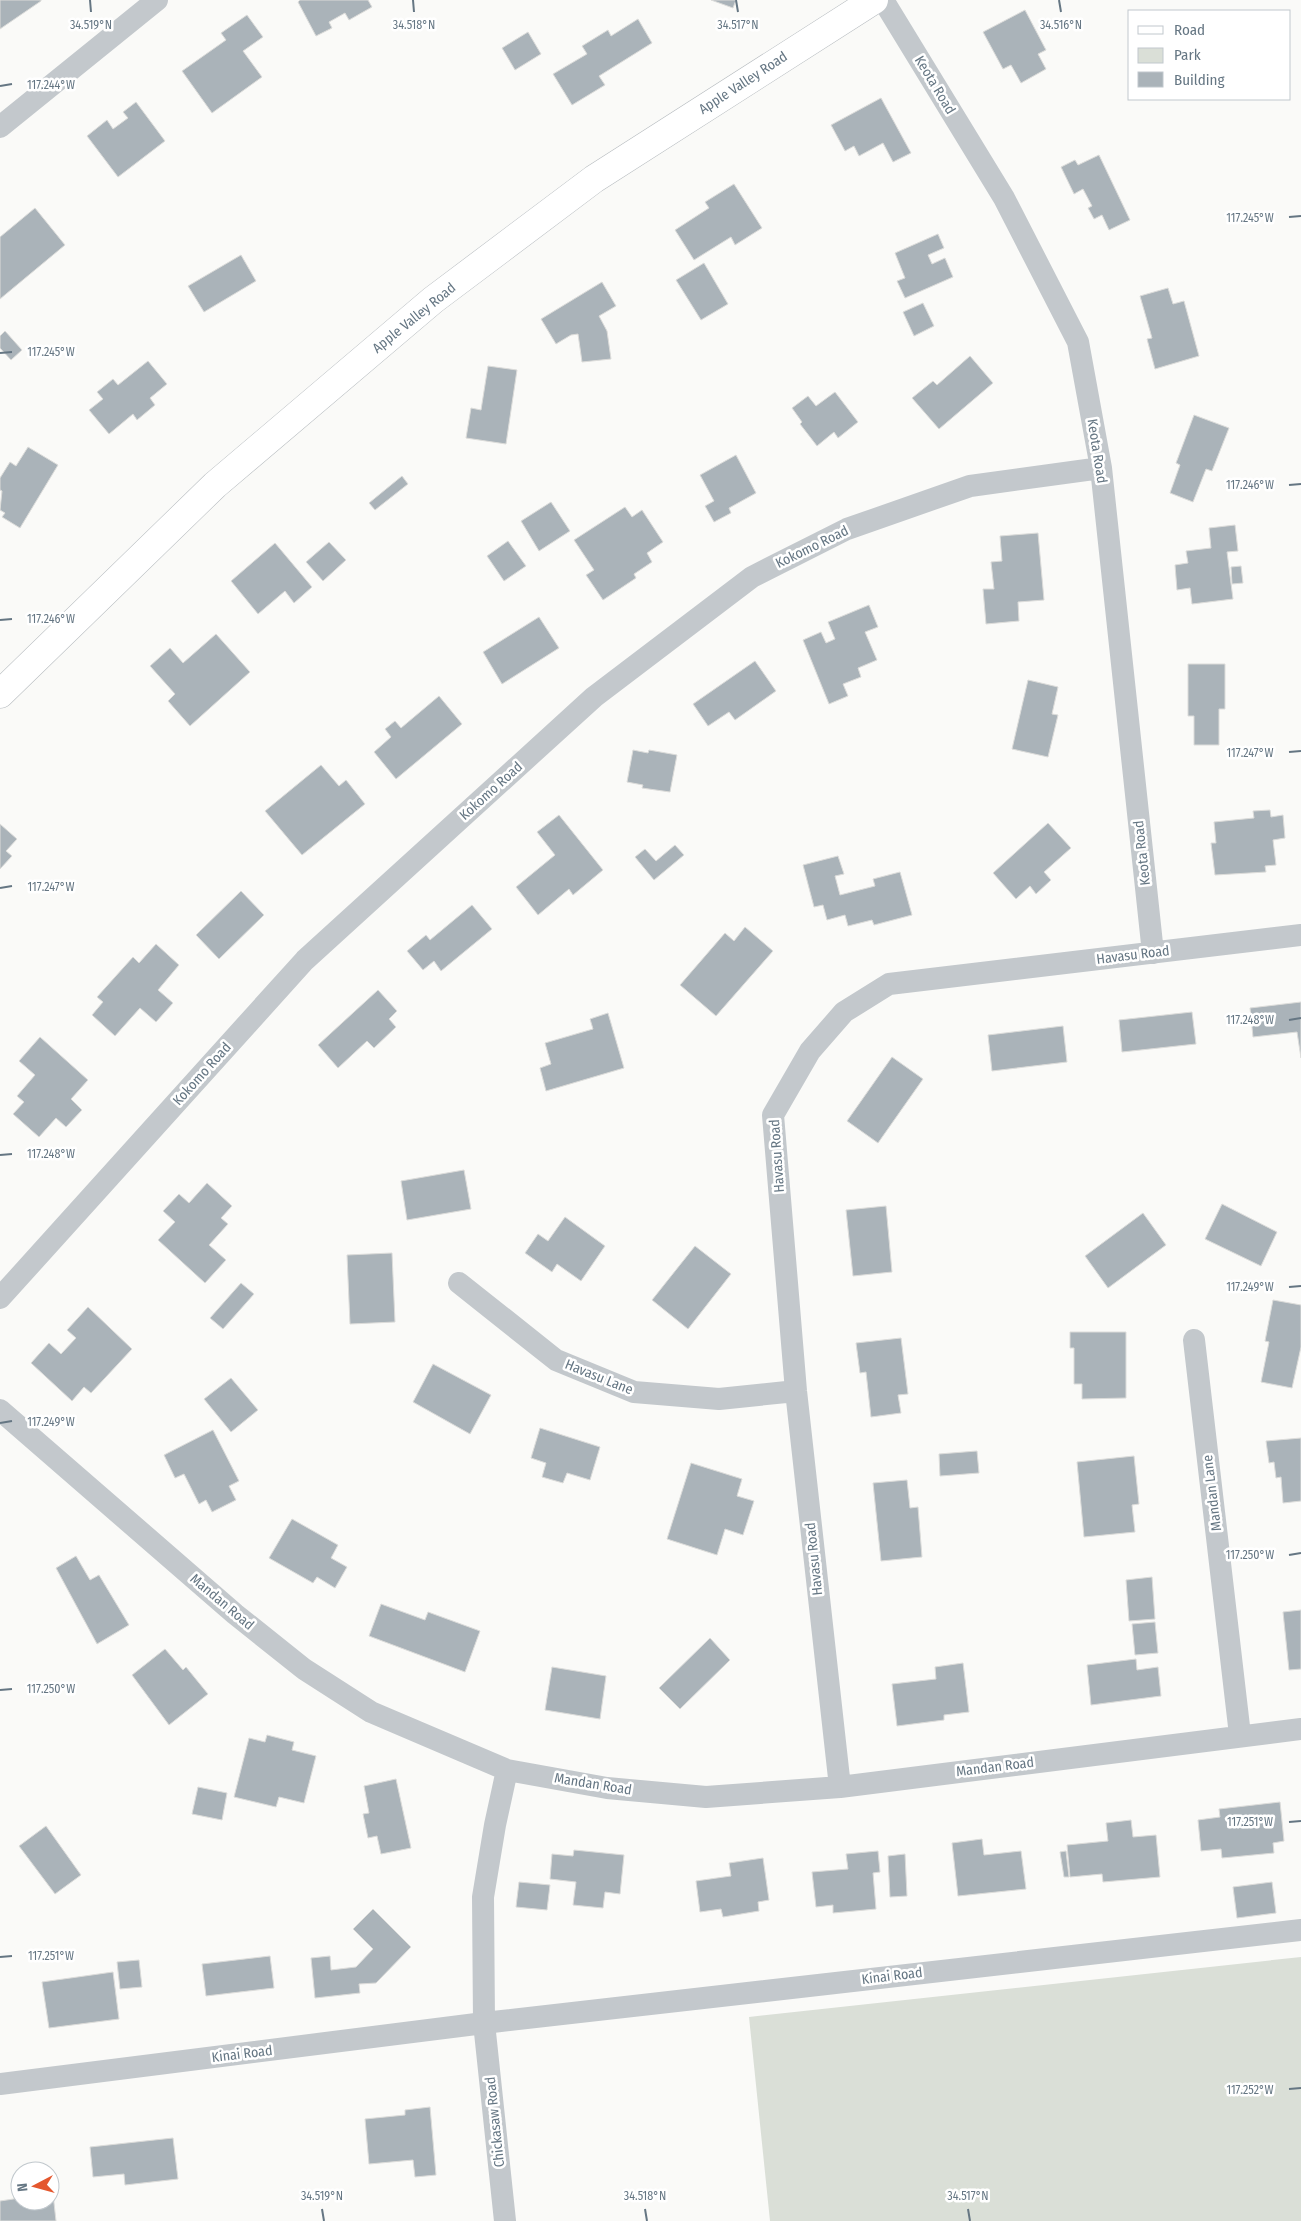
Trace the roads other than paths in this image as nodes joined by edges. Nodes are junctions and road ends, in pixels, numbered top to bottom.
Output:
1 (157, 0) edge
2 (874, 0) edge
3 (883, 0) edge
4 (0, 127) edge
5 (1101, 468) junction
6 (0, 694) edge
7 (1301, 936) edge
8 (1153, 953) junction
9 (459, 1283) dead end
10 (0, 1298) edge
11 (1194, 1340) dead end
12 (796, 1391) junction
13 (0, 1410) edge
14 (1301, 1729) edge
15 (1240, 1735) junction
16 (507, 1770) junction
17 (840, 1787) junction
18 (1301, 1930) edge
19 (484, 2023) junction
20 (0, 2084) edge
21 (505, 2221) edge

1 - 4 street
2 - 6 main road, Apple Valley Road
3 - 5 street, Keota Road
5 - 8 street, Keota Road
5 - 10 street, Kokomo Road
7 - 8 street, Havasu Road
8 - 12 street, Havasu Road
9 - 12 street, Havasu Lane
11 - 15 street, Mandan Lane
12 - 17 street, Havasu Road
13 - 16 street, Mandan Road
14 - 15 street, Mandan Road
15 - 17 street, Mandan Road
16 - 17 street, Mandan Road
16 - 19 street
18 - 19 street, Kinai Road
19 - 20 street, Kinai Road
19 - 21 street, Chickasaw Road

